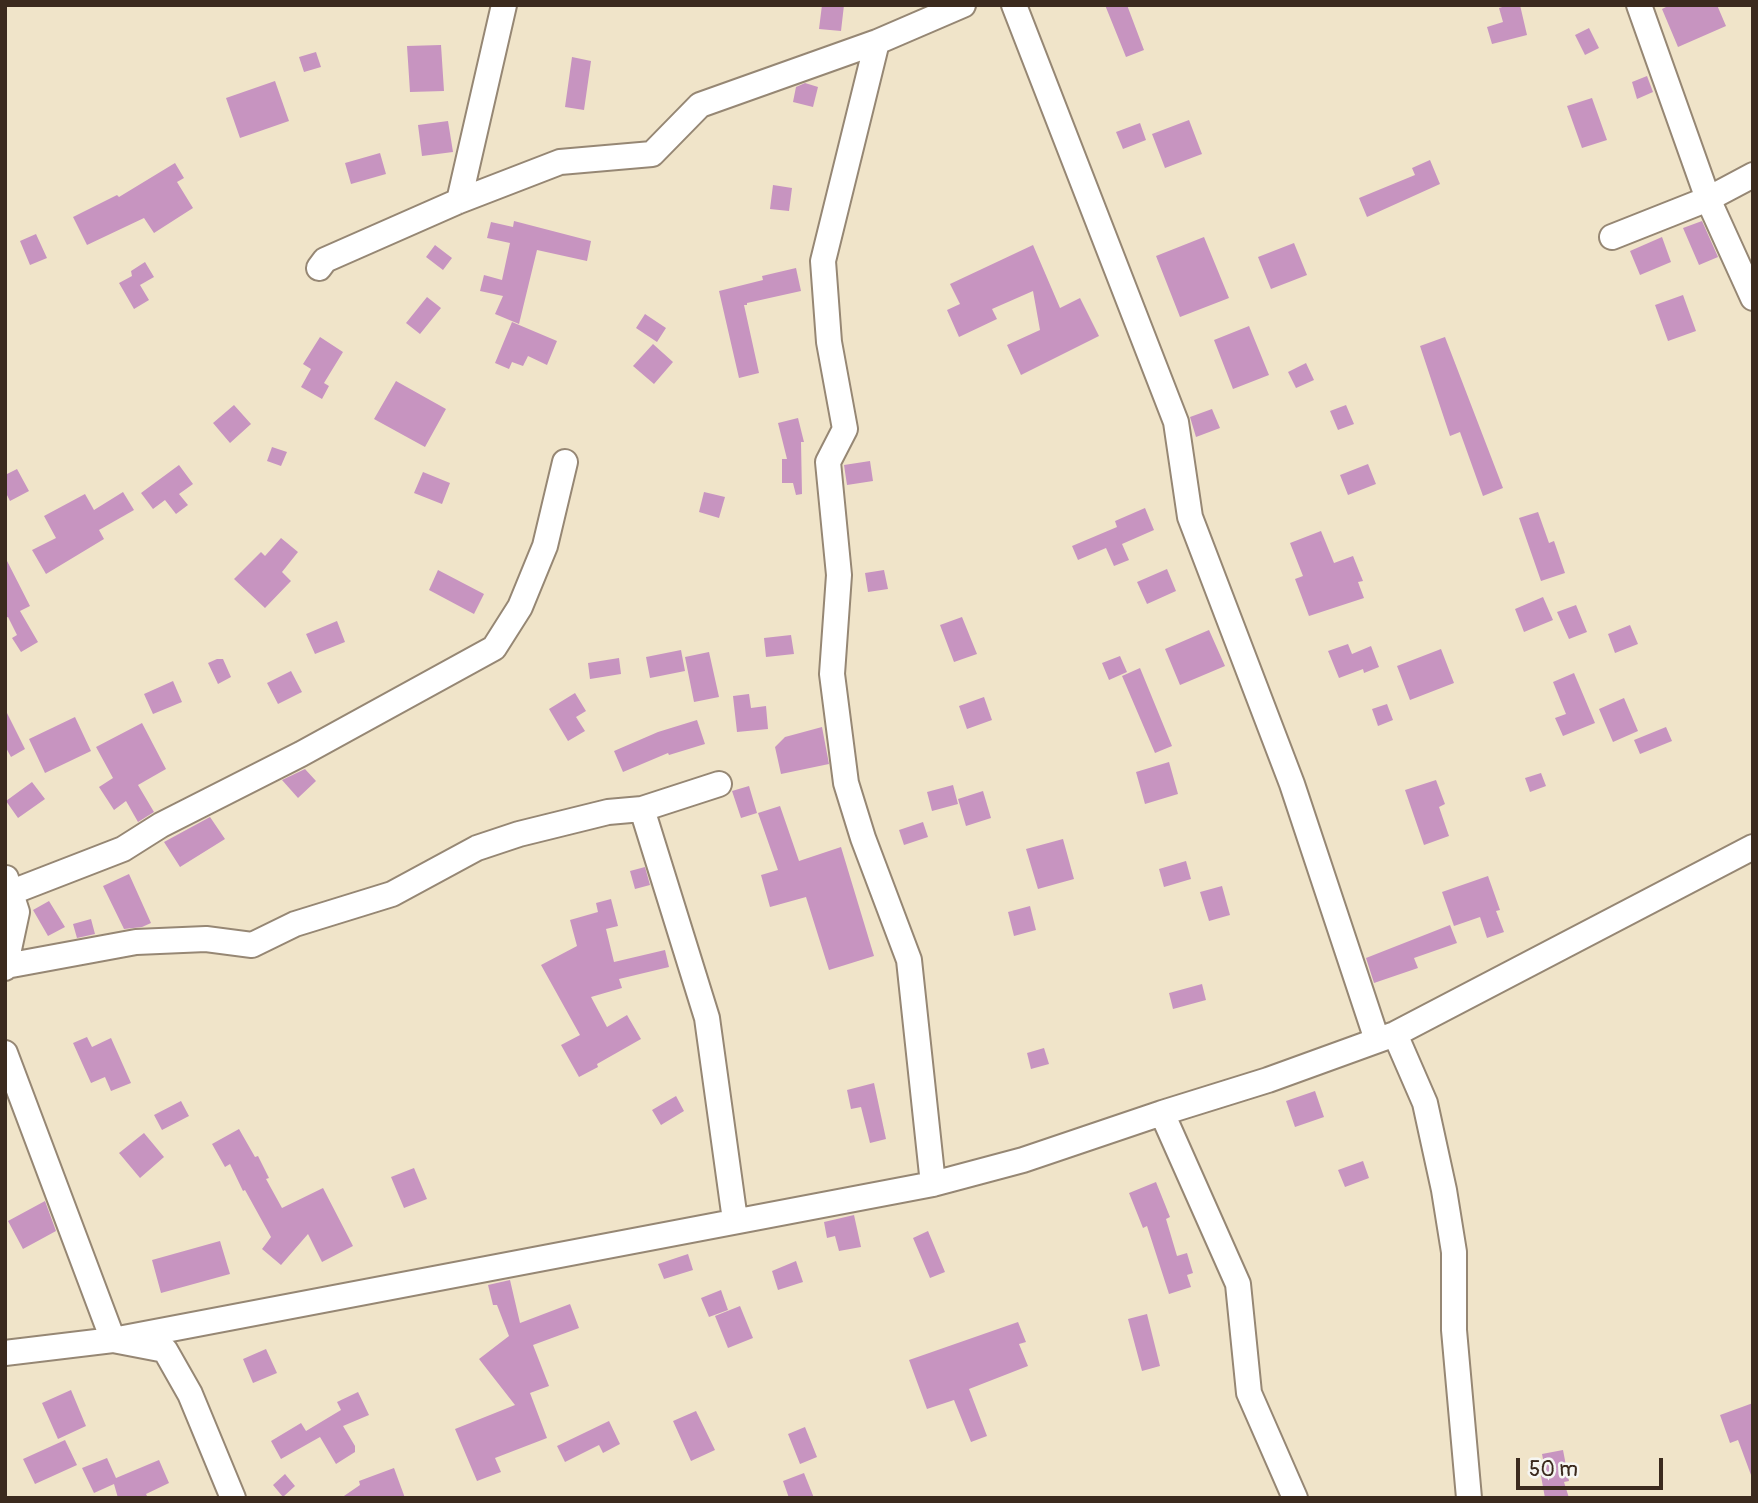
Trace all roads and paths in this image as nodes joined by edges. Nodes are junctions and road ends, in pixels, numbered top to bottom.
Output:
1 (504, 5) edge
2 (963, 5) edge
3 (1014, 5) edge
4 (1639, 5) edge
5 (877, 42) junction
6 (1753, 175) edge
7 (1708, 199) junction
8 (459, 201) junction
9 (1612, 237) dead end
10 (319, 268) dead end
11 (1753, 298) edge
12 (565, 462) dead end
13 (719, 784) dead end
14 (642, 809) junction
15 (1753, 847) edge
16 (9, 885) edge
17 (6, 967) edge
18 (1386, 1037) junction
19 (5, 1053) edge
20 (1161, 1113) junction
21 (933, 1184) junction
22 (735, 1220) junction
23 (113, 1340) junction
24 (5, 1353) edge
25 (233, 1498) edge
26 (1295, 1498) edge
27 (1469, 1498) edge

1 - 8 street
2 - 5 street
3 - 18 street
4 - 7 street
5 - 8 street
5 - 21 street
6 - 7 street
7 - 9 street
7 - 11 street
8 - 10 street
12 - 16 street
13 - 14 street
14 - 17 street
14 - 22 street
15 - 18 street
16 - 17 street
18 - 20 street
18 - 27 street
19 - 23 street
20 - 21 street
20 - 26 street
21 - 22 street
22 - 23 street
23 - 24 street
23 - 25 street

